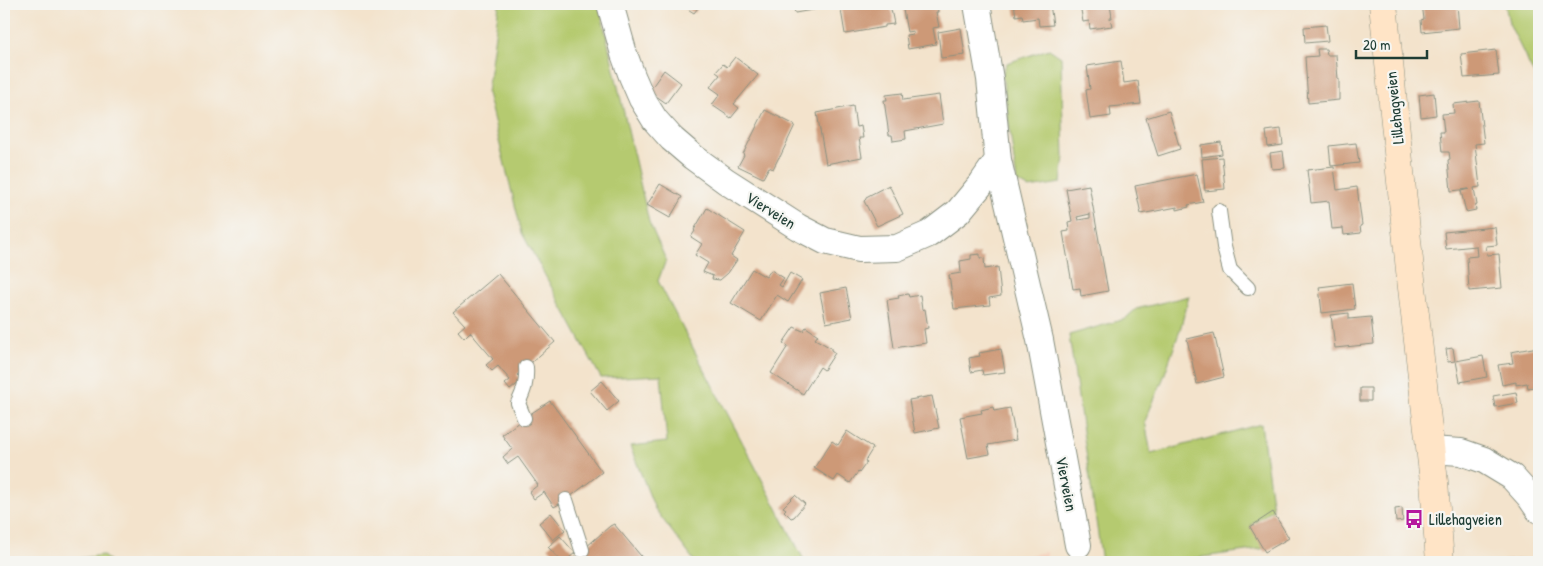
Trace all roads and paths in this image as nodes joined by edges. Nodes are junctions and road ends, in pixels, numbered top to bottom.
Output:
1 (610, 4) edge
2 (977, 4) edge
3 (1383, 4) edge
4 (998, 160) junction
5 (1219, 211) dead end
6 (1248, 288) dead end
7 (526, 368) dead end
8 (524, 418) dead end
9 (1430, 450) junction
10 (566, 500) dead end
11 (1536, 500) edge
12 (1078, 545) dead end
13 (582, 550) dead end
14 (1440, 562) edge

1 - 4 street, Vierveien
2 - 4 street, Vierveien
3 - 9 street, Lillehagveien
4 - 12 street, Vierveien
5 - 6 lane
7 - 8 lane
9 - 11 street
9 - 14 street, Lillehagveien
10 - 13 lane

